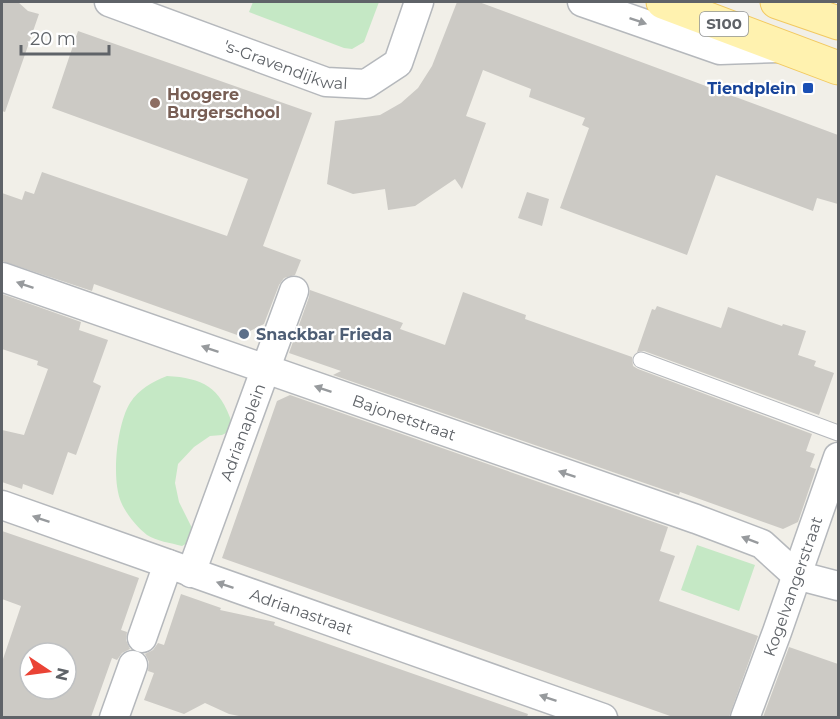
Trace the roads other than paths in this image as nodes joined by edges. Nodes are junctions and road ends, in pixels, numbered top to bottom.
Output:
1 (109, 2) edge
2 (419, 2) edge
3 (582, 2) edge
4 (663, 2) edge
5 (777, 2) edge
6 (838, 23) edge
7 (786, 47) junction
8 (838, 68) edge
9 (2, 277) edge
10 (294, 291) dead end
11 (641, 360) dead end
12 (265, 368) junction
13 (838, 434) edge
14 (838, 457) edge
15 (2, 505) edge
16 (179, 569) junction
17 (796, 575) junction
18 (838, 586) edge
19 (142, 638) dead end
20 (133, 665) dead end
21 (114, 717) edge
22 (603, 717) edge
23 (745, 717) edge

1 - 2 street, 's-Gravendijkwal
3 -> 7 street
4 - 7 main road, S100
5 - 6 main road
7 - 8 main road, S100
12 -> 9 street, Bajonetstraat
10 - 12 street, Adrianaplein
11 - 13 lane
12 - 16 street, Adrianaplein
17 -> 12 street, Bajonetstraat
14 - 17 street, Kogelvangerstraat
16 -> 15 street, Adrianastraat
16 - 19 street, Adrianaplein
22 -> 16 street, Adrianastraat
17 - 18 street
17 - 23 street, Kogelvangerstraat
20 - 21 street

